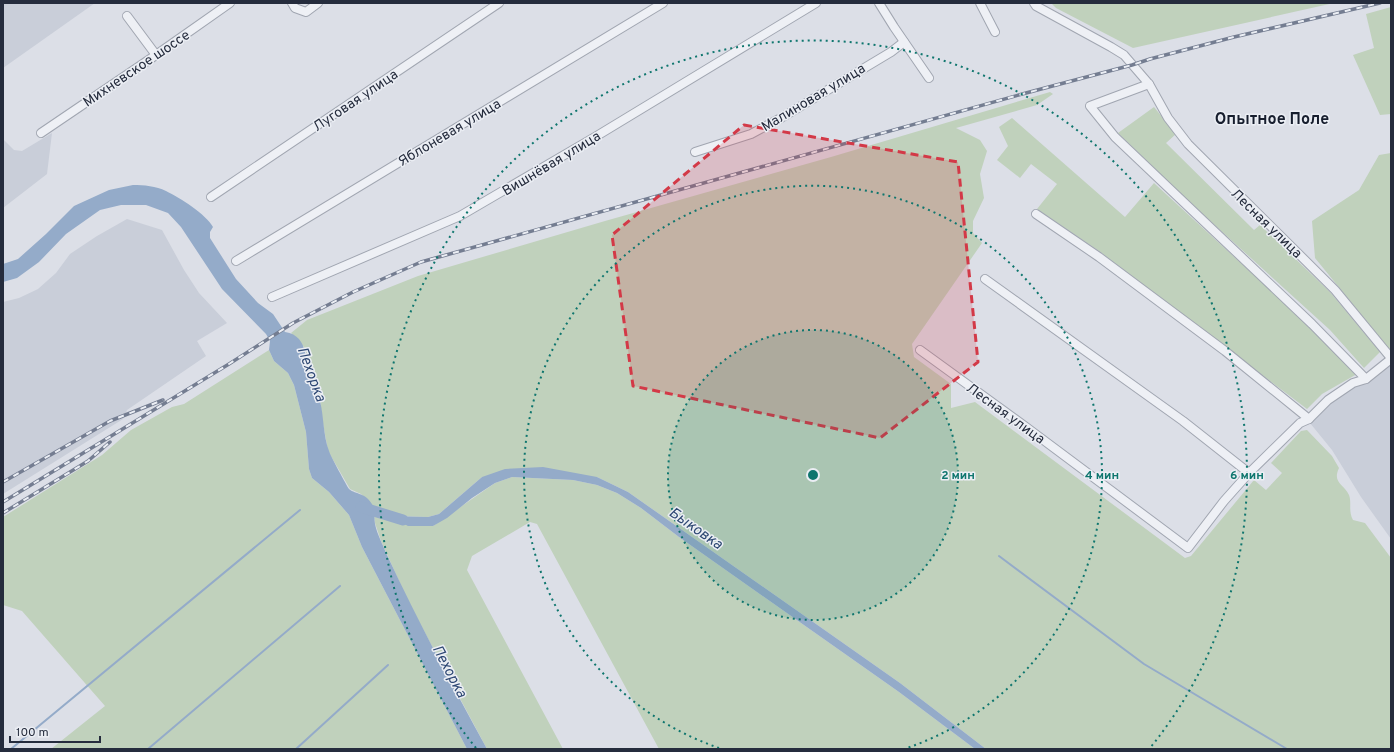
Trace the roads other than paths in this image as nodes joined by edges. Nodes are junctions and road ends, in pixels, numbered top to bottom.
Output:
1 (230, 3) edge
2 (292, 3) edge
3 (318, 3) edge
4 (500, 3) edge
5 (663, 3) edge
6 (816, 3) edge
7 (879, 3) edge
8 (980, 3) edge
9 (1035, 4) edge
10 (127, 16) dead end
11 (996, 32) dead end
12 (904, 42) junction
13 (156, 55) junction
14 (929, 78) dead end
15 (1149, 84) junction
16 (41, 133) dead end
17 (695, 152) dead end
18 (211, 197) dead end
19 (1036, 214) dead end
20 (236, 261) dead end
21 (985, 279) dead end
22 (272, 298) dead end
23 (920, 350) dead end
24 (1391, 358) edge
25 (1366, 379) junction
26 (1309, 419) junction
27 (1250, 473) junction

1 - 13 street, Михневское шоссе
2 - 3 street
4 - 18 street, Луговая улица
5 - 20 street, Яблоневая улица
6 - 22 street, Вишнёвая улица
7 - 12 street
8 - 11 street
9 - 15 street, Лесная улица
10 - 13 street
12 - 14 street
12 - 17 street, Малиновая улица
13 - 16 street, Михневское шоссе
15 - 24 street, Лесная улица
15 - 25 street
19 - 26 street
21 - 27 street
23 - 27 street, Лесная улица
24 - 25 street
25 - 26 street
26 - 27 street

